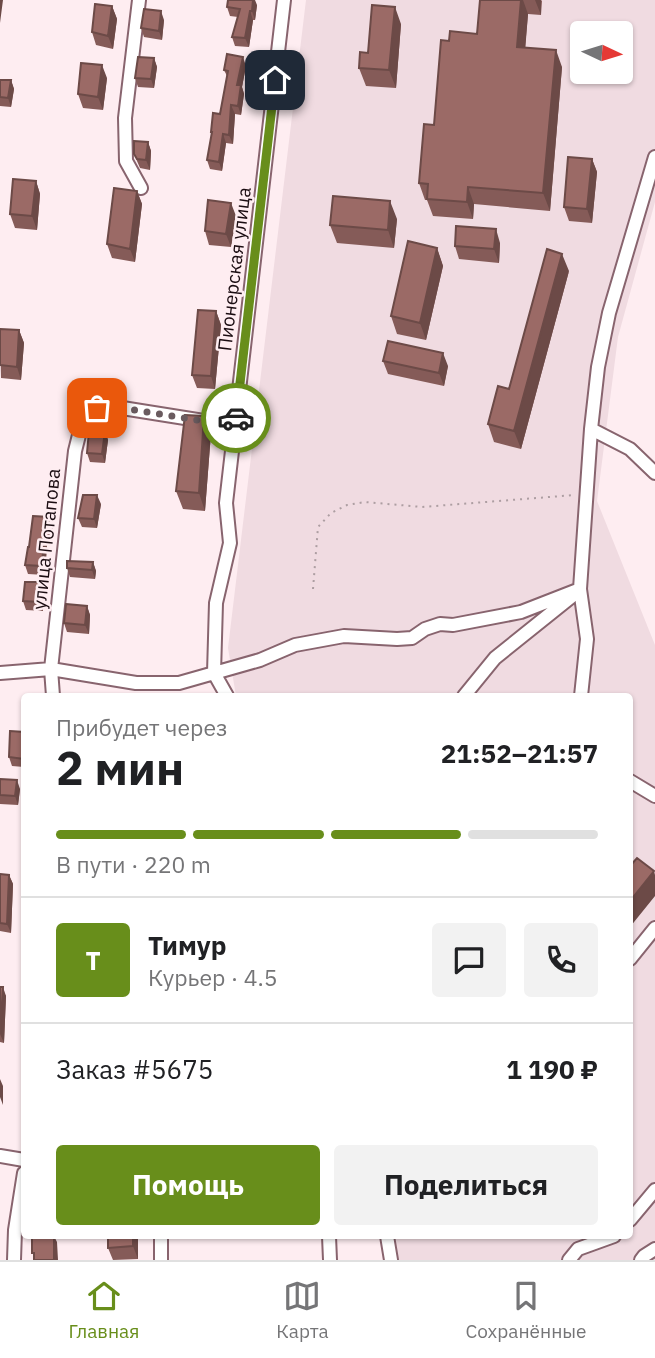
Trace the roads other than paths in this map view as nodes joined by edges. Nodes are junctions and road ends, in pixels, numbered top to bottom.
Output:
1 (139, 0) edge
2 (284, 0) edge
3 (655, 157) edge
4 (141, 188) dead end
5 (235, 426) junction
6 (591, 429) junction
7 (655, 473) edge
8 (580, 589) junction
9 (51, 669) junction
10 (0, 673) edge
11 (214, 673) junction
12 (53, 693) edge
13 (225, 693) edge
14 (466, 693) edge
15 (581, 693) edge
16 (633, 783) edge
17 (655, 796) edge
18 (655, 928) edge
19 (633, 955) edge
20 (0, 1156) edge
21 (21, 1160) edge
22 (655, 1190) edge
23 (21, 1192) edge
24 (633, 1216) edge
25 (161, 1239) edge
26 (329, 1239) edge
27 (388, 1239) edge
28 (606, 1239) edge
29 (655, 1249) edge
30 (14, 1260) edge
31 (161, 1260) edge
32 (330, 1260) edge
33 (391, 1260) edge
34 (569, 1260) edge
35 (641, 1260) edge

1 - 4 street
2 - 5 street, Пионерская улица
3 - 6 street
5 - 9 street, улица Потапова
5 - 11 street, Пионерская улица
6 - 7 street
6 - 8 street
8 - 11 street
8 - 14 street
8 - 15 street
9 - 10 street
9 - 11 street
9 - 12 street, улица Потапова
11 - 13 street
16 - 17 street
18 - 19 street
20 - 21 street
22 - 24 street
23 - 30 street
25 - 31 street
26 - 32 street
27 - 33 street
28 - 34 street
29 - 35 street

